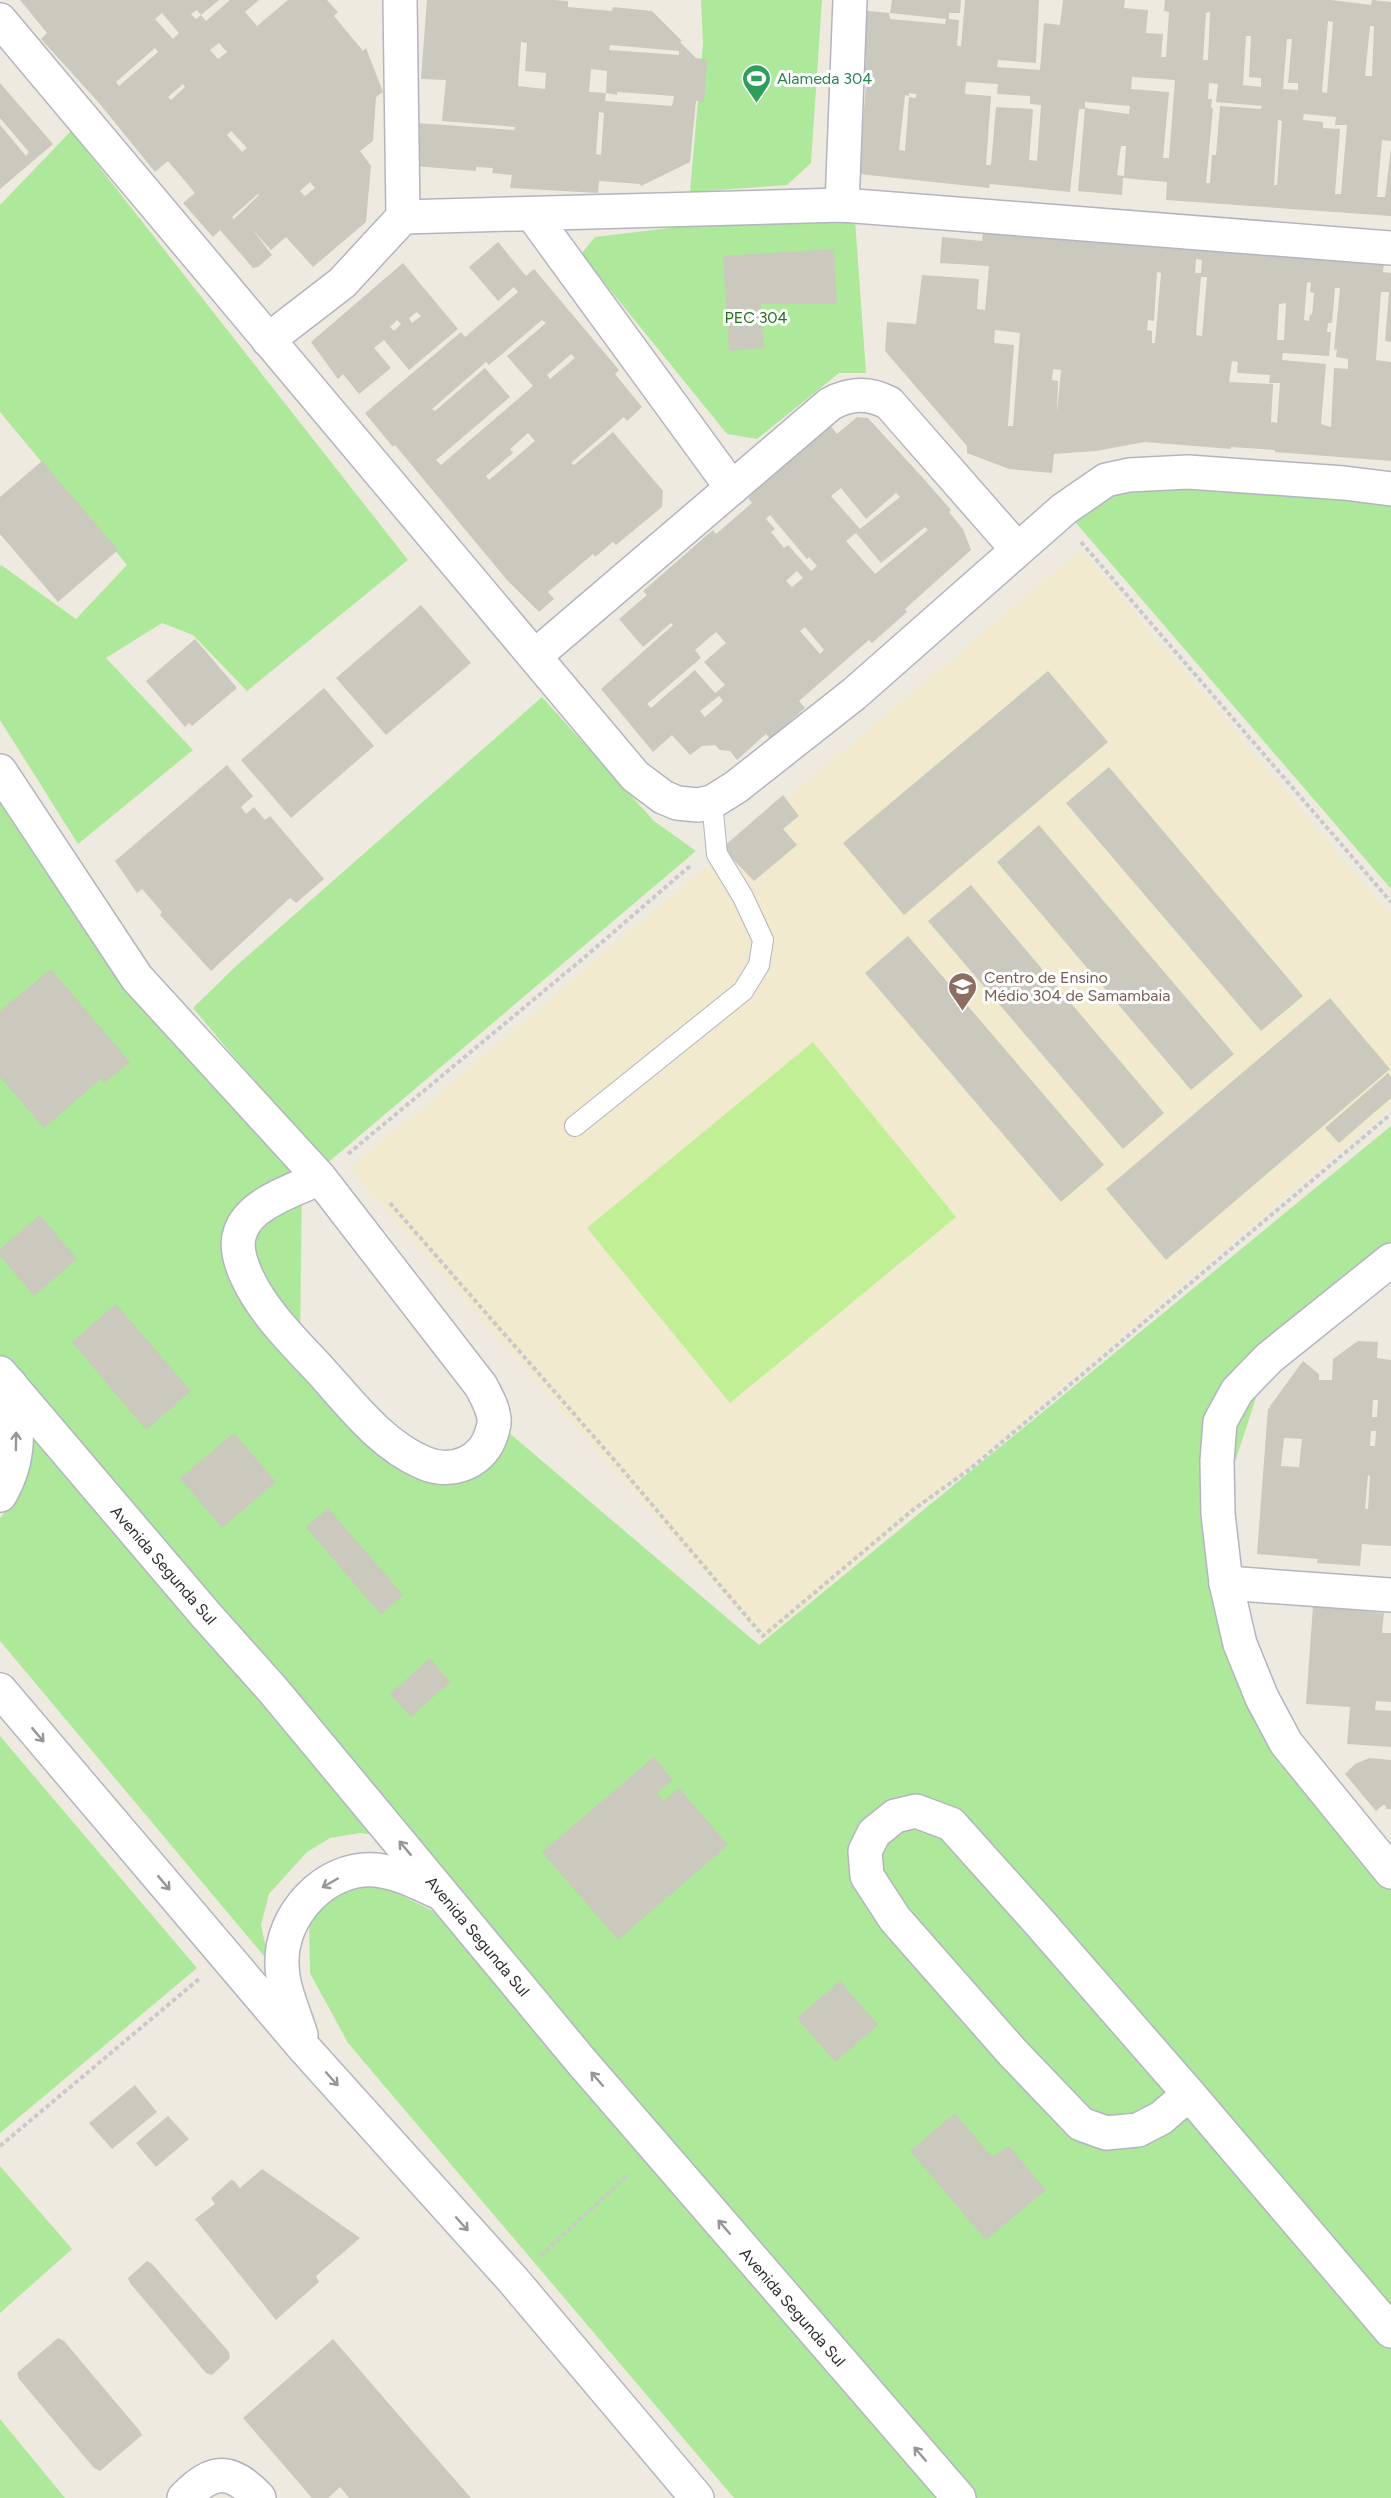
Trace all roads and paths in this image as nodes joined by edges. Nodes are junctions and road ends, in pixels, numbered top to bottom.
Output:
1 (400, 0) edge
2 (850, 0) edge
3 (0, 20) edge
4 (842, 205) junction
5 (532, 214) junction
6 (403, 217) junction
7 (1391, 248) edge
8 (268, 340) junction
9 (732, 488) junction
10 (1391, 489) edge
11 (1073, 533) dead end
12 (1017, 549) junction
13 (535, 656) junction
14 (0, 771) edge
15 (712, 802) junction
16 (714, 845) junction
17 (1391, 902) edge
18 (1391, 1114) edge
19 (575, 1126) dead end
20 (348, 1155) dead end
21 (320, 1178) junction
22 (386, 1199) dead end
23 (1391, 1260) edge
24 (5, 1378) edge
25 (0, 1496) edge
26 (1226, 1583) junction
27 (1391, 1595) edge
28 (0, 1690) edge
29 (1391, 1872) edge
30 (444, 1895) junction
31 (207, 1972) dead end
32 (304, 2049) junction
33 (1189, 2094) junction
34 (0, 2146) edge
35 (656, 2148) junction
36 (513, 2280) junction
37 (1391, 2331) edge
38 (184, 2498) edge
39 (259, 2498) edge
40 (698, 2498) edge
41 (958, 2498) edge

1 - 6 street
2 - 4 street
3 - 8 street
4 - 5 street
4 - 7 street
5 - 6 street
5 - 9 street
6 - 8 street
8 - 13 street
9 - 12 street
9 - 13 street
10 - 12 street
11 - 17 path
12 - 15 street
13 - 15 street
14 - 21 street
15 - 16 lane
16 - 19 lane
16 - 20 path
18 - 22 path
21 - 21 street
23 - 26 street
25 -> 24 street
30 -> 24 street, Avenida Segunda Sul
26 - 27 street
26 - 29 street
28 -> 32 street
30 -> 32 street
35 -> 30 street, Avenida Segunda Sul
31 - 34 path
32 -> 36 street
33 - 33 street
33 - 37 street
35 - 36 path
41 -> 35 street, Avenida Segunda Sul
36 - 40 street
38 - 39 street

